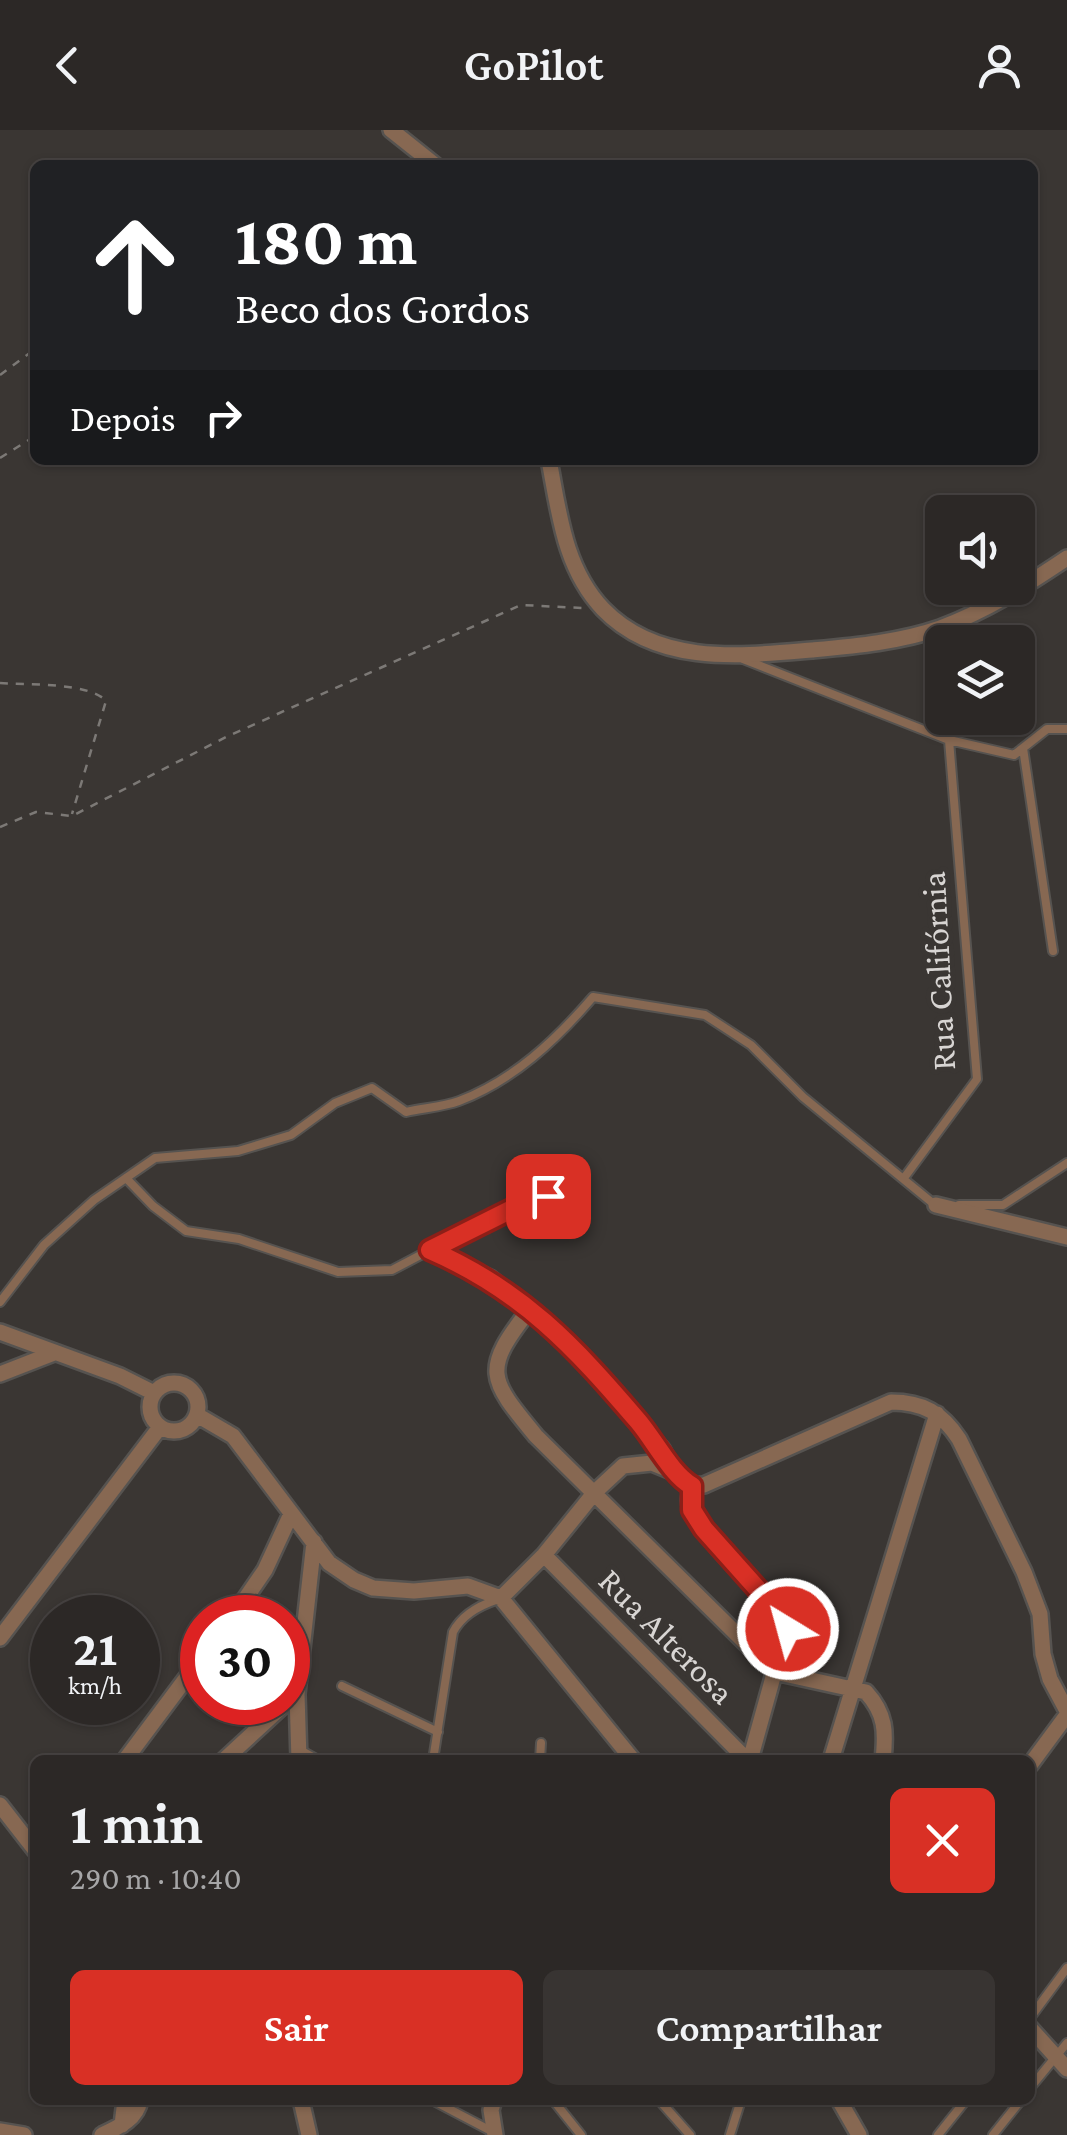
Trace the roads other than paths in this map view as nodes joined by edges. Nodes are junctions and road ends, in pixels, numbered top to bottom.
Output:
1 (391, 130) edge
2 (429, 160) edge
3 (550, 465) edge
4 (1067, 558) edge
5 (738, 657) junction
6 (1067, 730) edge
7 (950, 740) junction
8 (1023, 748) junction
9 (1053, 952) dead end
10 (1067, 1163) edge
11 (126, 1178) junction
12 (904, 1178) junction
13 (548, 1196) dead end
14 (936, 1205) junction
15 (1067, 1238) edge
16 (430, 1250) junction
17 (0, 1302) edge
18 (530, 1310) junction
19 (0, 1332) edge
20 (54, 1352) junction
21 (0, 1374) edge
22 (154, 1393) junction
23 (937, 1414) junction
24 (197, 1416) junction
25 (160, 1426) junction
26 (674, 1472) junction
27 (692, 1486) junction
28 (595, 1492) junction
29 (291, 1514) junction
30 (314, 1542) junction
31 (544, 1555) junction
32 (248, 1595) edge
33 (306, 1595) edge
34 (500, 1598) junction
35 (0, 1638) edge
36 (775, 1672) junction
37 (180, 1686) edge
38 (342, 1686) dead end
39 (853, 1687) junction
40 (1067, 1713) edge
41 (262, 1725) edge
42 (295, 1725) edge
43 (438, 1732) junction
44 (541, 1743) dead end
45 (128, 1755) edge
46 (229, 1755) edge
47 (299, 1755) edge
48 (434, 1755) edge
49 (540, 1755) edge
50 (629, 1755) edge
51 (743, 1755) edge
52 (750, 1755) edge
53 (833, 1755) edge
54 (884, 1755) edge
55 (1035, 1758) edge
56 (0, 1805) edge
57 (30, 1844) edge
58 (1067, 1968) edge
59 (1035, 2011) edge
60 (1035, 2032) edge
61 (1063, 2056) edge
62 (1035, 2083) edge
63 (124, 2105) edge
64 (139, 2105) edge
65 (302, 2105) edge
66 (441, 2105) edge
67 (493, 2105) edge
68 (557, 2105) edge
69 (663, 2105) edge
70 (739, 2105) edge
71 (842, 2105) edge
72 (962, 2105) edge
73 (1017, 2105) edge
74 (122, 2125) junction
75 (0, 2131) edge
76 (495, 2134) edge
77 (24, 2135) edge
78 (102, 2135) edge
79 (308, 2135) edge
80 (582, 2135) edge
81 (690, 2135) edge
82 (730, 2135) edge
83 (859, 2135) edge
84 (938, 2135) edge
85 (993, 2135) edge

1 - 2 street
3 - 5 street
4 - 5 street
5 - 7 lane
6 - 8 lane
7 - 8 lane
7 - 12 lane, Rua Califórnia
8 - 9 lane
10 - 14 lane
11 - 12 lane
11 - 16 lane
11 - 17 lane
12 - 14 lane
13 - 16 lane
14 - 15 street
16 - 18 street
18 - 26 street
18 - 28 street
19 - 20 street
20 - 21 street
20 - 22 street
22 - 24 street
22 - 25 street
23 - 27 street
23 - 39 street
23 - 40 street
24 - 25 street
24 - 29 street
25 - 35 street
26 - 27 street
26 - 28 street
27 - 36 street
28 - 31 street
28 - 36 street
29 - 30 street
29 - 32 street
30 - 33 street
30 - 34 street
31 - 34 street
31 - 51 street, Rua Alterosa
34 - 43 lane
34 - 50 street
36 - 39 street
36 - 52 street
37 - 45 street
38 - 43 lane
39 - 53 street
39 - 54 street
40 - 55 street
41 - 46 street
42 - 47 street
43 - 48 lane
44 - 49 lane
56 - 57 street
58 - 59 lane
60 - 61 street
61 - 62 lane
63 - 74 street
64 - 74 street
65 - 79 street
66 - 76 lane
67 - 76 street
68 - 80 lane
69 - 81 lane
70 - 82 lane
71 - 83 street
72 - 84 lane
73 - 85 lane
74 - 78 street
75 - 77 street

